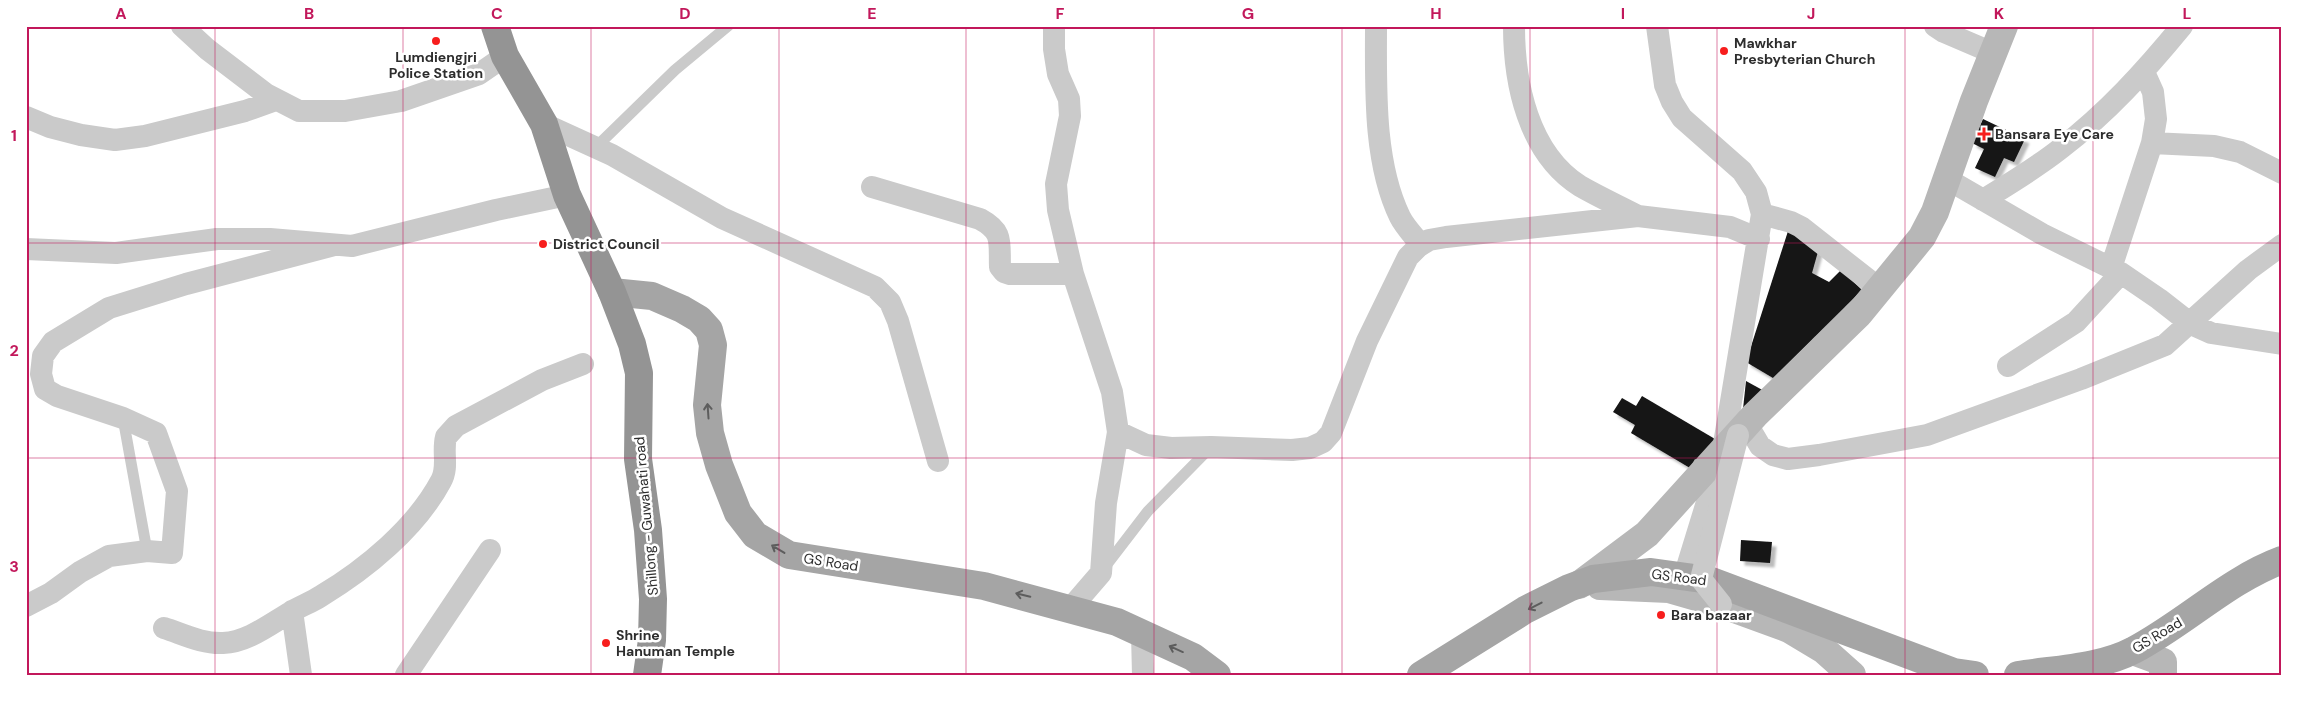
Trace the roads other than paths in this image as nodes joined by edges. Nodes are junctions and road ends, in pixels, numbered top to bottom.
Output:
1 (182, 26) edge
2 (495, 26) edge
3 (728, 26) edge
4 (1054, 26) edge
5 (1376, 26) edge
6 (1514, 26) edge
7 (1657, 26) edge
8 (1935, 26) edge
9 (2004, 26) edge
10 (2182, 26) edge
11 (1993, 53) junction
12 (505, 56) junction
13 (2144, 72) junction
14 (276, 100) junction
15 (26, 117) edge
16 (544, 124) junction
17 (2152, 143) junction
18 (595, 148) junction
19 (2282, 172) edge
20 (1947, 179) junction
21 (872, 187) dead end
22 (567, 195) junction
23 (1983, 200) junction
24 (1762, 214) junction
25 (1638, 216) junction
26 (1759, 239) junction
27 (1421, 245) junction
28 (2282, 245) edge
29 (334, 246) junction
30 (26, 249) edge
31 (2116, 271) junction
32 (1073, 274) junction
33 (1880, 289) junction
34 (612, 292) junction
35 (2191, 324) junction
36 (2282, 344) edge
37 (583, 364) dead end
38 (2008, 366) dead end
39 (123, 418) junction
40 (1118, 432) junction
41 (1736, 436) junction
42 (1211, 447) junction
43 (938, 461) dead end
44 (490, 550) dead end
45 (147, 551) junction
46 (2282, 560) edge
47 (1101, 574) junction
48 (1693, 578) junction
49 (1579, 585) junction
50 (1721, 604) junction
51 (26, 606) edge
52 (1070, 609) junction
53 (292, 611) junction
54 (164, 628) dead end
55 (1142, 634) junction
56 (2133, 651) junction
57 (301, 675) edge
58 (406, 675) edge
59 (647, 675) edge
60 (1143, 675) edge
61 (1217, 675) edge
62 (1421, 675) edge
63 (1852, 675) edge
64 (1975, 675) edge
65 (2018, 675) edge
66 (2163, 675) edge

1 - 14 street
2 - 12 highway, Shillong - Guwahati road
3 - 18 lane
4 - 32 street
5 - 27 street
6 - 25 street
7 - 24 street
8 - 11 street
9 - 11 street
10 - 13 street
11 - 20 street
12 - 14 street
12 - 16 highway, Shillong - Guwahati road
13 - 17 street
13 - 23 street
14 - 15 street
16 - 18 street
16 - 22 highway, Shillong - Guwahati road
17 - 19 street
17 - 31 street
18 - 43 street
20 - 23 street
20 - 33 street
21 - 32 street
22 - 29 street
22 - 34 highway, Shillong - Guwahati road
23 - 31 street
24 - 26 street
24 - 33 street
25 - 26 street
25 - 27 street
26 - 41 street
27 - 42 street
28 - 35 street
29 - 30 street
29 - 39 street
31 - 35 street
31 - 38 street
32 - 40 street
33 - 41 street
52 -> 34 main road, GS Road
34 - 59 highway, Shillong - Guwahati road
35 - 36 street
35 - 41 street
37 - 53 street
39 - 45 lane
39 - 45 street
40 - 42 street
40 - 47 street
41 - 48 street, bridge
41 - 49 street
42 - 47 lane
44 - 58 street
45 - 51 street
46 - 56 main road, GS Road
47 - 52 street
48 - 49 main road, GS Road
48 - 50 street, bridge
48 - 64 main road, GS Road
49 - 50 street
49 -> 62 main road, GS Road
50 - 63 street
52 - 55 main road, GS Road
53 - 54 street
53 - 57 street
55 - 60 street
61 -> 55 main road, GS Road
56 - 65 main road, GS Road
56 - 66 street

